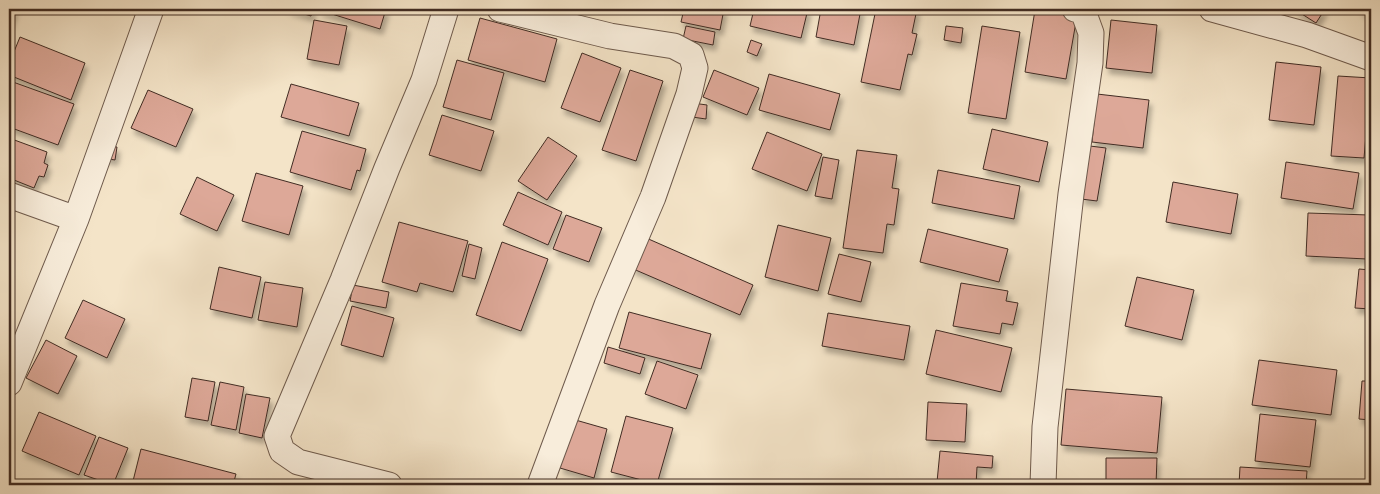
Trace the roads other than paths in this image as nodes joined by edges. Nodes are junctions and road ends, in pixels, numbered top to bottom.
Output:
1 (152, 9) edge
2 (446, 9) edge
3 (500, 9) edge
4 (1212, 9) edge
5 (1082, 10) edge
6 (1371, 58) edge
7 (9, 195) edge
8 (76, 219) junction
9 (9, 383) edge
10 (389, 485) edge
11 (540, 485) edge
12 (1043, 485) edge

1 - 8 street
2 - 10 street
3 - 11 street
4 - 6 street
5 - 12 street
7 - 8 street
8 - 9 street

